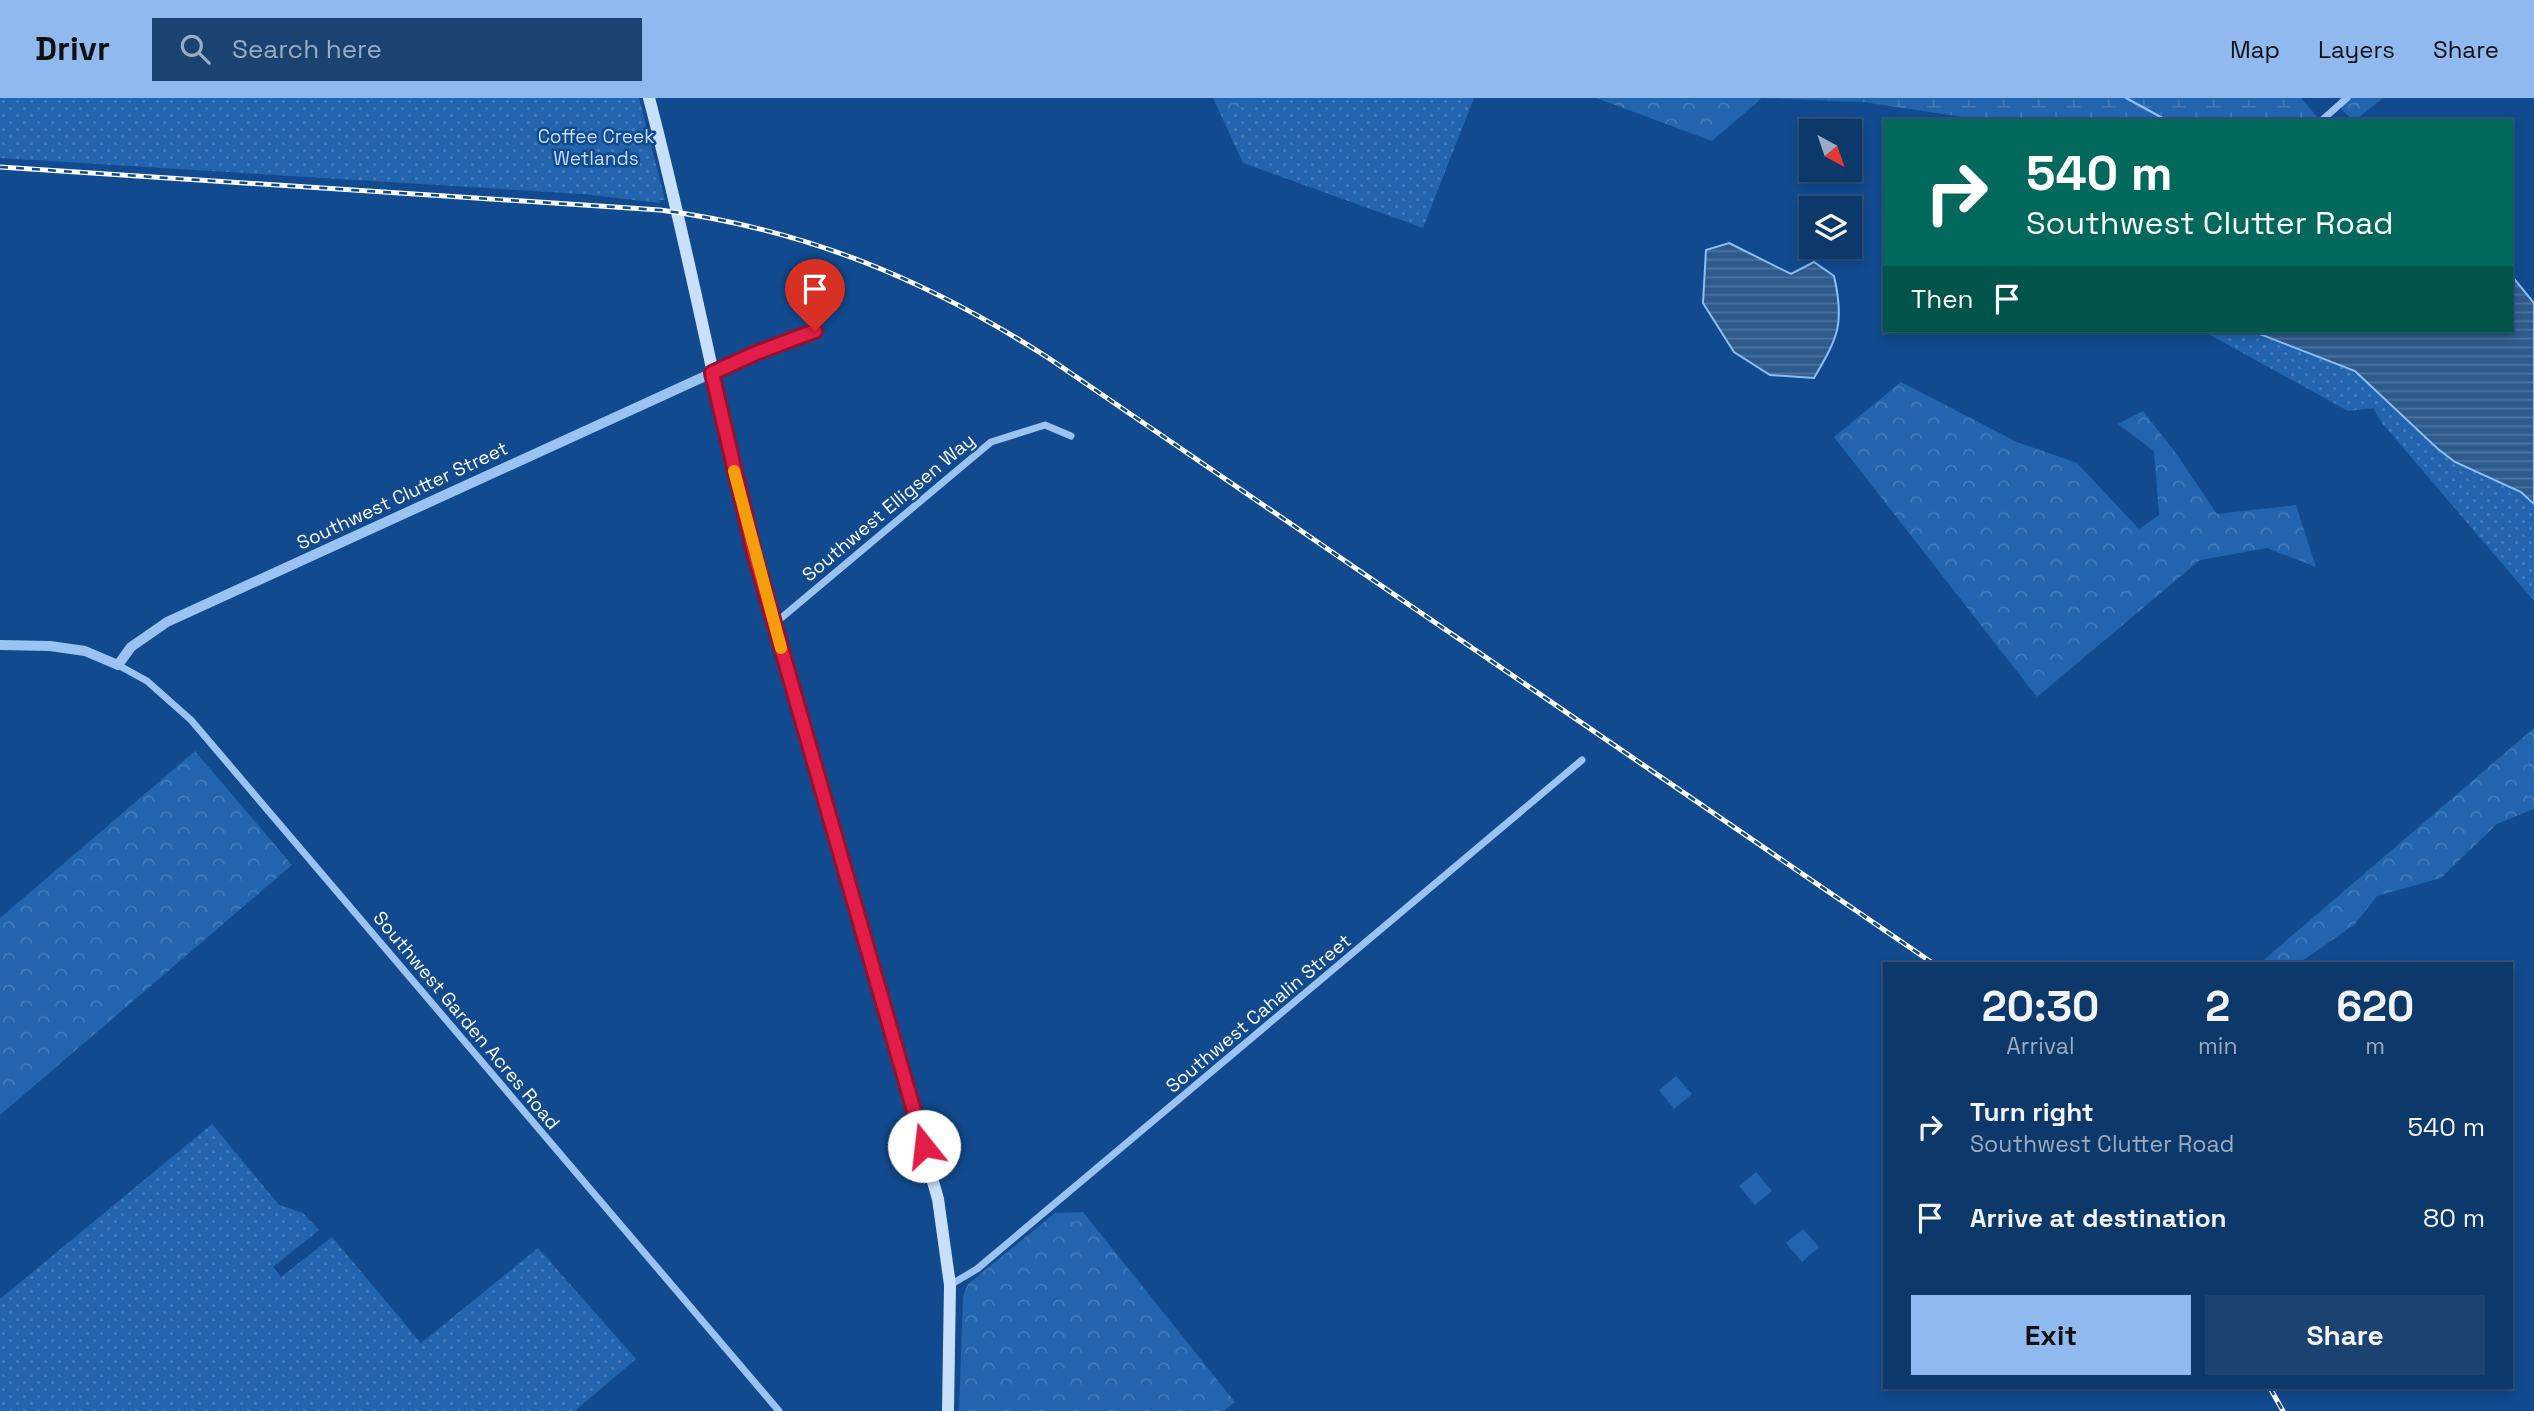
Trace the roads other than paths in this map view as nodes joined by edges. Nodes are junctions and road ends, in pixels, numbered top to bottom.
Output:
1 (649, 98) edge
2 (2347, 98) edge
3 (2323, 119) edge
4 (815, 331) dead end
5 (712, 373) junction
6 (1071, 436) dead end
7 (774, 624) junction
8 (0, 645) edge
9 (118, 665) junction
10 (1582, 760) dead end
11 (950, 1285) junction
12 (779, 1411) edge
13 (947, 1411) edge

1 - 5 main road
2 - 3 street
4 - 5 street
5 - 7 main road
5 - 9 street, Southwest Clutter Street
6 - 7 street, Southwest Elligsen Way
7 - 11 main road
8 - 9 street
9 - 12 street, Southwest Garden Acres Road
10 - 11 street, Southwest Cahalin Street
11 - 13 main road

